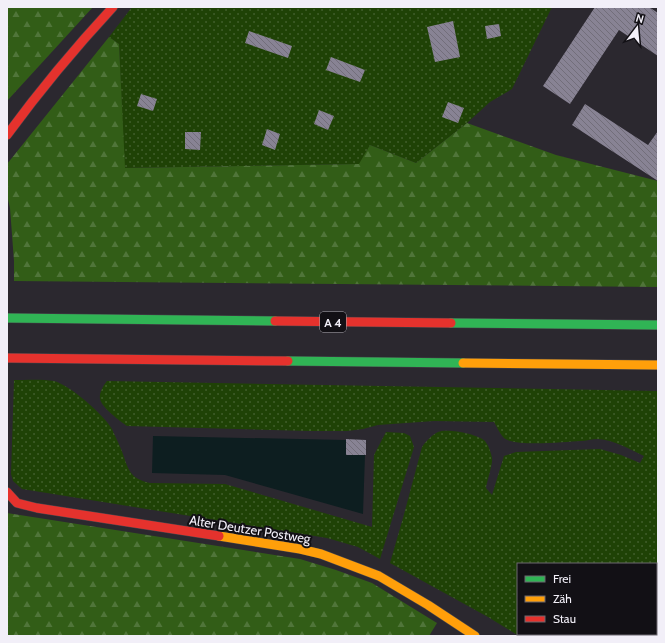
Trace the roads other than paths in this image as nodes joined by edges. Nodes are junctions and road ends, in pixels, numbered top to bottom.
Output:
1 (113, 7) edge
2 (7, 135) edge
3 (7, 318) edge
4 (658, 326) edge
5 (7, 358) edge
6 (658, 365) edge
7 (7, 492) edge
8 (475, 636) edge

1 - 2 main road
3 - 4 main road, A 4
5 - 6 main road
7 - 8 main road, Alter Deutzer Postweg

